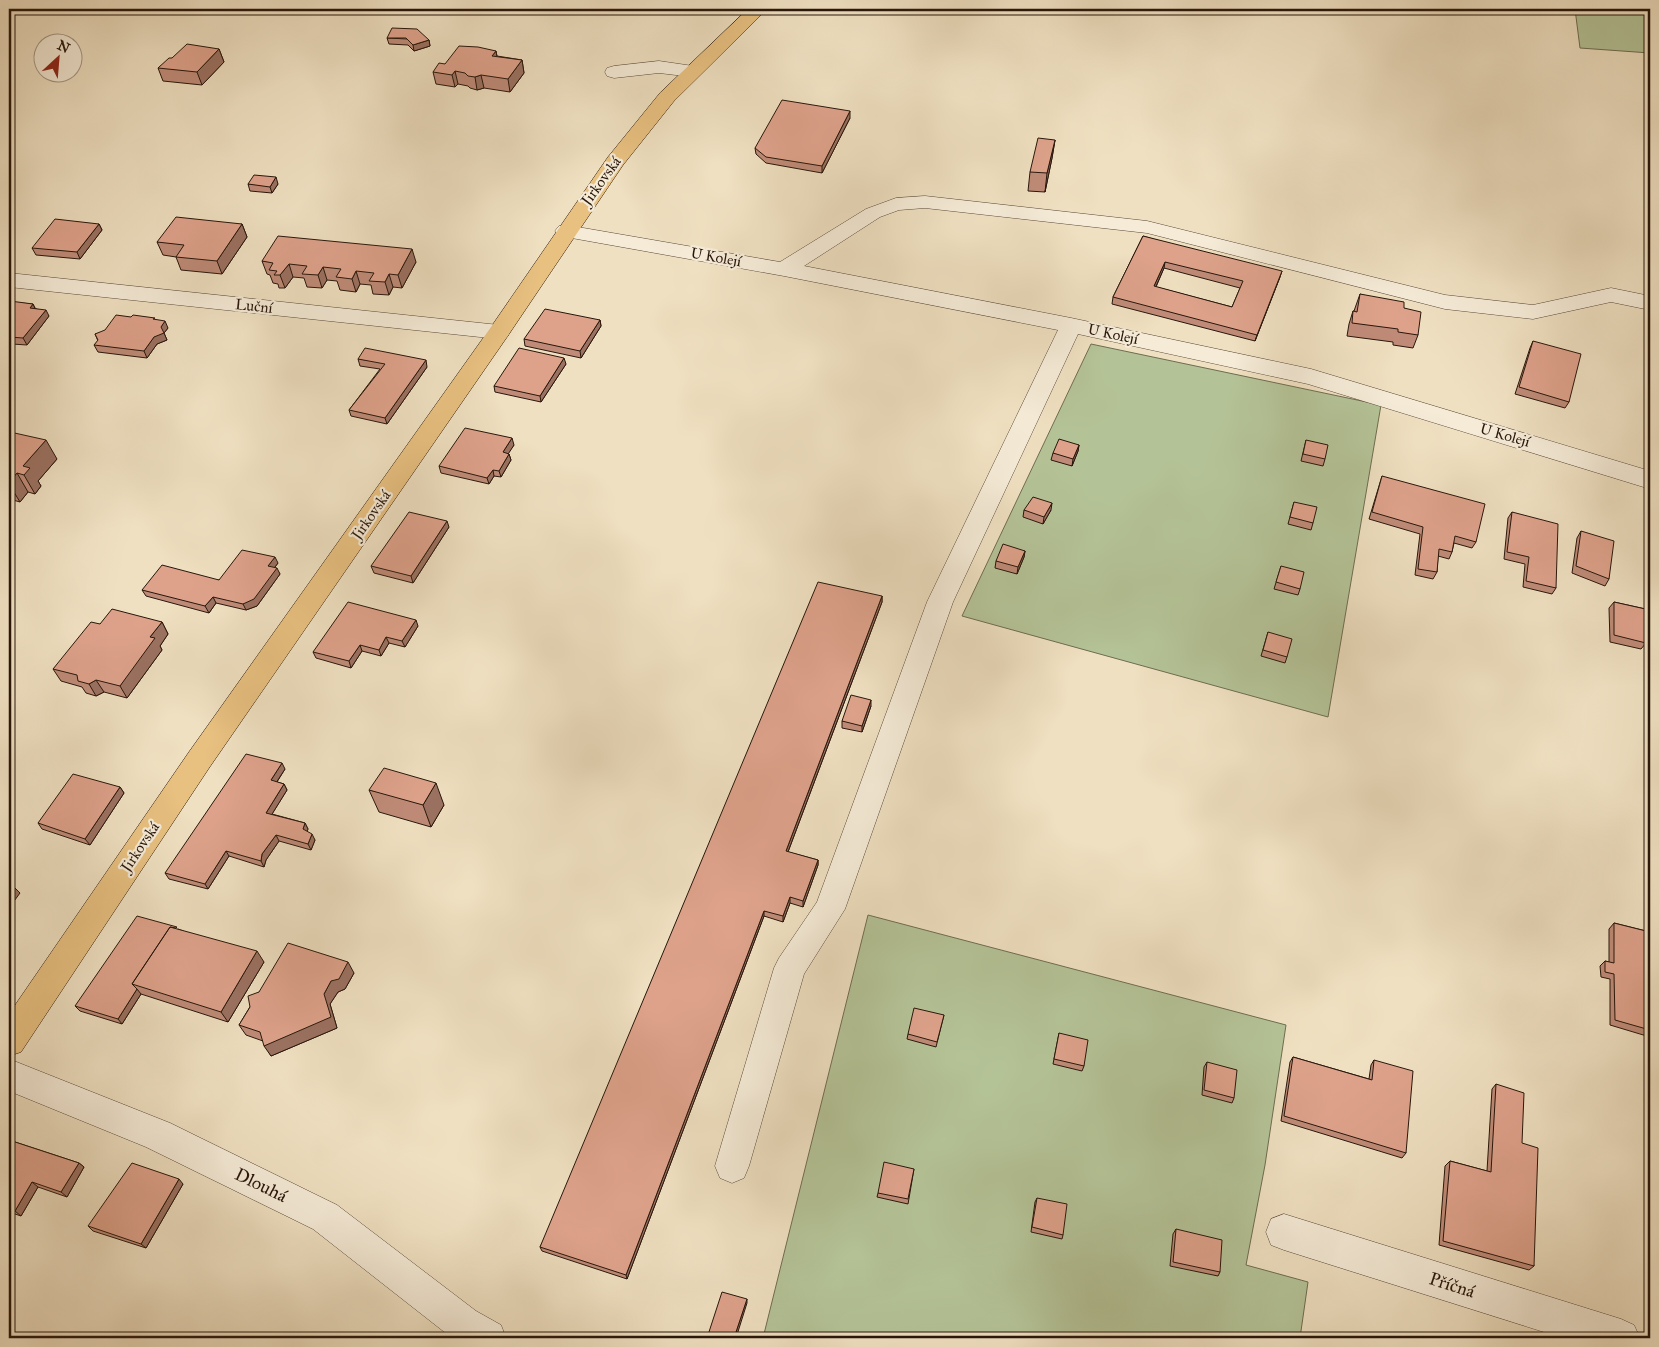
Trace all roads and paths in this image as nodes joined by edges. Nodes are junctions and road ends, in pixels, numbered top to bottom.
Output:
1 (758, 9) edge
2 (693, 71) junction
3 (614, 72) dead end
4 (566, 231) junction
5 (784, 269) junction
6 (9, 280) edge
7 (1650, 303) edge
8 (1071, 325) junction
9 (499, 332) junction
10 (1650, 480) edge
11 (9, 1041) edge
12 (9, 1075) edge
13 (732, 1166) dead end
14 (1284, 1232) dead end
15 (488, 1338) edge
16 (1621, 1338) edge

1 - 2 main road, Jirkovská
2 - 3 street
2 - 4 main road, Jirkovská
4 - 5 street, U Kolejí
4 - 9 main road, Jirkovská
5 - 7 street
5 - 8 street, U Kolejí
6 - 9 street, Luční
8 - 10 street, U Kolejí
8 - 13 street
9 - 11 main road, Jirkovská
12 - 15 street, Dlouhá
14 - 16 street, Příčná

